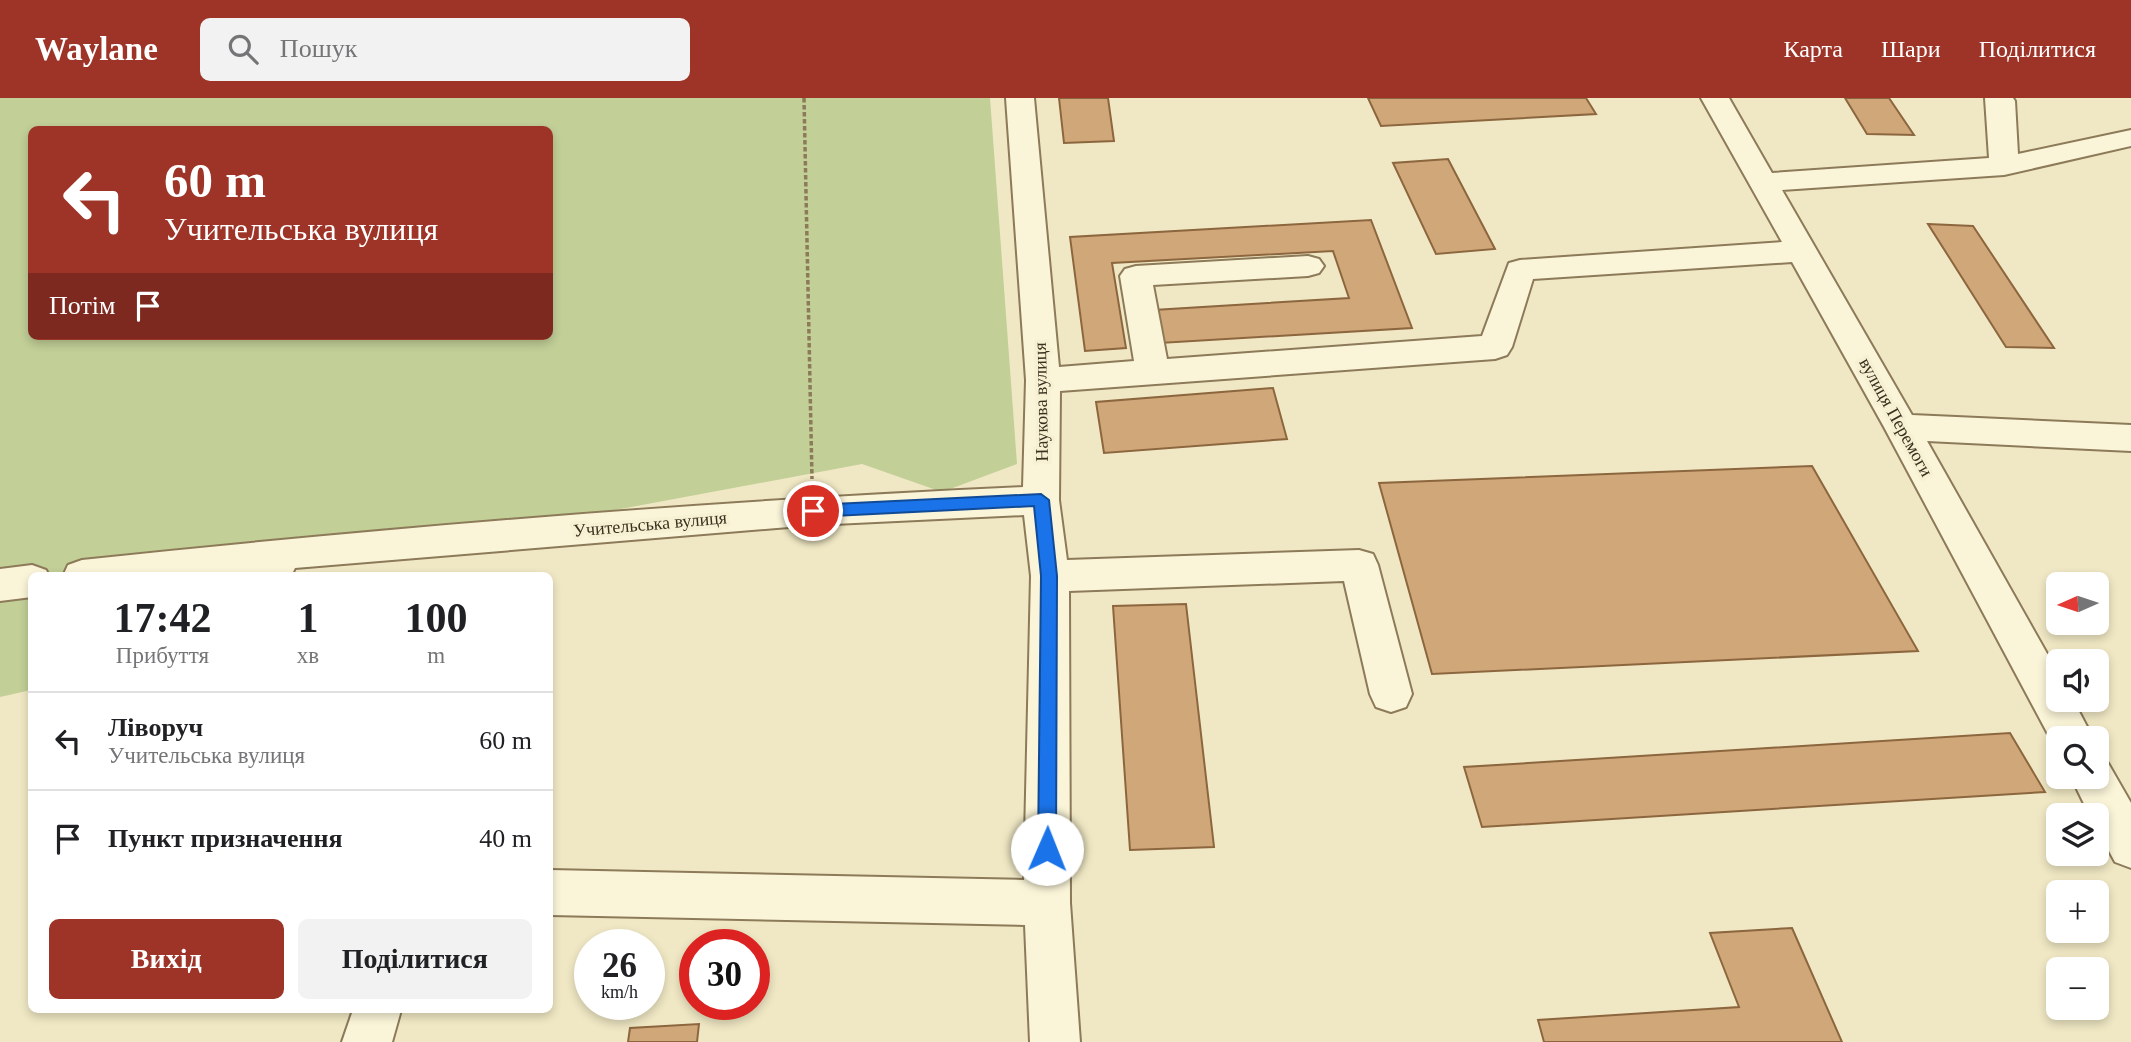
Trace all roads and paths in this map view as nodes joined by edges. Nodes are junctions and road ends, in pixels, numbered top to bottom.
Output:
1 (804, 98) edge
2 (1020, 98) edge
3 (1715, 98) edge
4 (1999, 98) edge
5 (2131, 138) edge
6 (2004, 166) junction
7 (1763, 182) junction
8 (1802, 250) junction
9 (1308, 266) dead end
10 (1153, 372) junction
11 (1043, 380) junction
12 (1902, 427) junction
13 (2131, 438) edge
14 (1041, 500) junction
15 (813, 511) junction
16 (278, 565) edge
17 (153, 572) edge
18 (1049, 576) junction
19 (28, 582) edge
20 (0, 585) edge
21 (1391, 694) dead end
22 (2065, 726) edge
23 (2100, 789) edge
24 (2131, 847) edge
25 (553, 893) edge
26 (1046, 903) junction
27 (376, 1013) edge
28 (367, 1042) edge
29 (1055, 1042) edge

1 - 15 path
2 - 11 street, Наукова вулиця
3 - 7 street, вулиця Перемоги
4 - 6 street
5 - 6 street
6 - 7 street
7 - 8 street, вулиця Перемоги
8 - 10 street
8 - 12 street, вулиця Перемоги
9 - 10 street
10 - 11 street
11 - 14 street, Наукова вулиця
12 - 13 street
12 - 22 street, вулиця Перемоги
14 - 15 street, Учительська вулиця
14 - 18 street, Наукова вулиця
15 - 16 street, Учительська вулиця
16 - 17 street, Учительська вулиця
18 - 21 street
18 - 26 street, Наукова вулиця
19 - 20 street
23 - 24 street
25 - 26 street
26 - 29 street, Наукова вулиця
27 - 28 street

